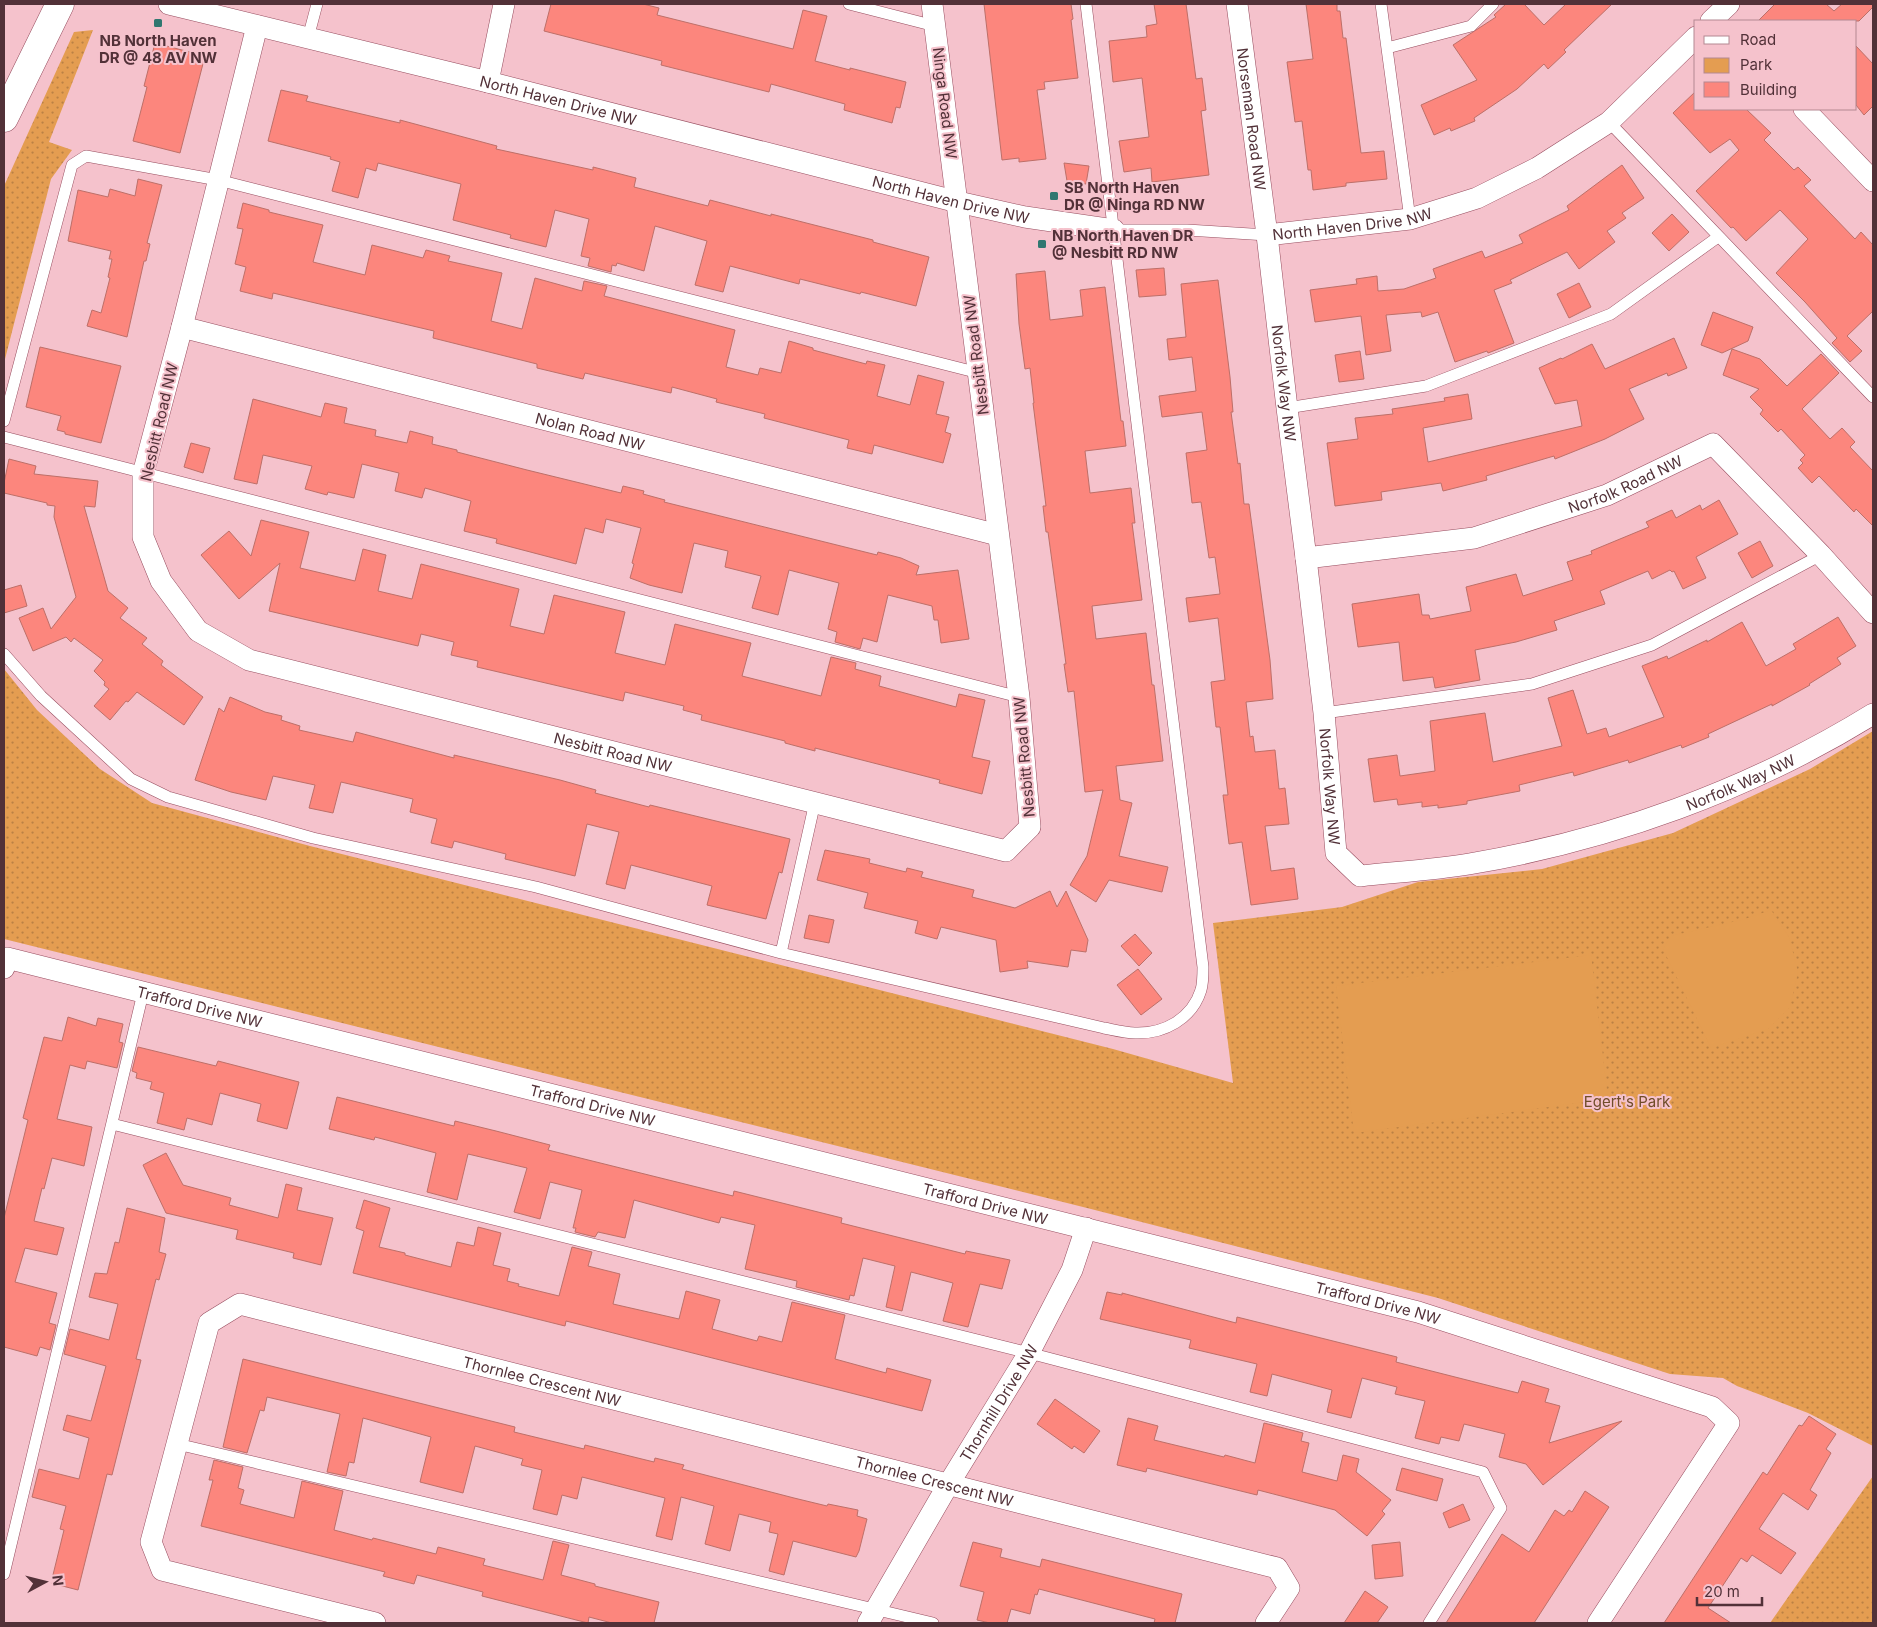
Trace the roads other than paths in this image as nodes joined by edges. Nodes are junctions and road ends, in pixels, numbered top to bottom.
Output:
1 (60, 4) edge
2 (169, 4) edge
3 (317, 4) edge
4 (504, 4) edge
5 (849, 4) edge
6 (932, 4) edge
7 (1086, 4) edge
8 (1237, 4) edge
9 (1381, 4) edge
10 (1492, 4) edge
11 (257, 26) junction
12 (935, 26) junction
13 (308, 38) junction
14 (1694, 39) edge
15 (1387, 48) junction
16 (488, 82) junction
17 (1805, 110) edge
18 (4, 118) edge
19 (1609, 122) junction
20 (218, 180) junction
21 (1873, 181) edge
22 (958, 202) junction
23 (1410, 218) junction
24 (1114, 230) junction
25 (1267, 234) junction
26 (1718, 236) junction
27 (182, 327) junction
28 (979, 373) junction
29 (1873, 397) edge
30 (1287, 408) junction
31 (4, 421) edge
32 (4, 437) edge
33 (143, 474) junction
34 (998, 535) junction
35 (1821, 555) junction
36 (1306, 558) junction
37 (1873, 613) edge
38 (4, 654) edge
39 (1019, 697) junction
40 (1324, 713) junction
41 (1873, 714) edge
42 (815, 802) junction
43 (781, 953) junction
44 (4, 968) edge
45 (143, 993) junction
46 (112, 1124) junction
47 (1086, 1228) junction
48 (1029, 1353) junction
49 (177, 1444) junction
50 (948, 1484) junction
51 (4, 1574) edge
52 (872, 1616) edge
53 (375, 1623) edge
54 (933, 1623) edge
55 (1266, 1623) edge
56 (1428, 1623) edge
57 (1598, 1623) edge

1 - 18 street
2 - 11 street, North Haven Drive NW
3 - 13 lane
4 - 16 street
5 - 12 lane
6 - 12 street, Ninga Road NW
7 - 24 lane
8 - 25 street, Norseman Road NW
9 - 15 lane
10 - 15 lane
11 - 13 street, North Haven Drive NW
11 - 20 street, Nesbitt Road NW
12 - 22 street, Ninga Road NW
13 - 16 street, North Haven Drive NW
14 - 19 street, North Haven Drive NW
15 - 23 lane
16 - 22 street, North Haven Drive NW
17 - 21 street
19 - 23 street, North Haven Drive NW
19 - 26 lane
20 - 27 street, Nesbitt Road NW
20 - 28 lane
20 - 31 lane
22 - 24 street, North Haven Drive NW
22 - 28 street, Nesbitt Road NW
23 - 25 street, North Haven Drive NW
24 - 25 lane, North Haven Drive NW
24 - 43 lane
25 - 30 street, Norfolk Way NW
26 - 29 lane
26 - 30 lane
27 - 33 street, Nesbitt Road NW
27 - 34 street, Nolan Road NW
28 - 34 street, Nesbitt Road NW
30 - 36 street, Norfolk Way NW
32 - 33 lane
33 - 39 lane
33 - 42 street, Nesbitt Road NW
34 - 39 street, Nesbitt Road NW
35 - 36 street, Norfolk Road NW
35 - 37 street, Norfolk Road NW
35 - 40 lane
36 - 40 street, Norfolk Way NW
38 - 43 lane
39 - 42 street, Nesbitt Road NW
40 - 41 street, Norfolk Way NW
42 - 43 lane
44 - 45 street, Trafford Drive NW
45 - 46 lane
45 - 47 street, Trafford Drive NW
46 - 48 lane
46 - 51 lane
47 - 48 street, Thornhill Drive NW
47 - 57 street, Trafford Drive NW
48 - 50 street, Thornhill Drive NW
48 - 56 lane
49 - 50 street, Thornlee Crescent NW
49 - 52 lane
49 - 53 street, Thornlee Crescent NW
50 - 52 street, Thornhill Drive NW
50 - 55 street, Thornlee Crescent NW
52 - 54 lane

